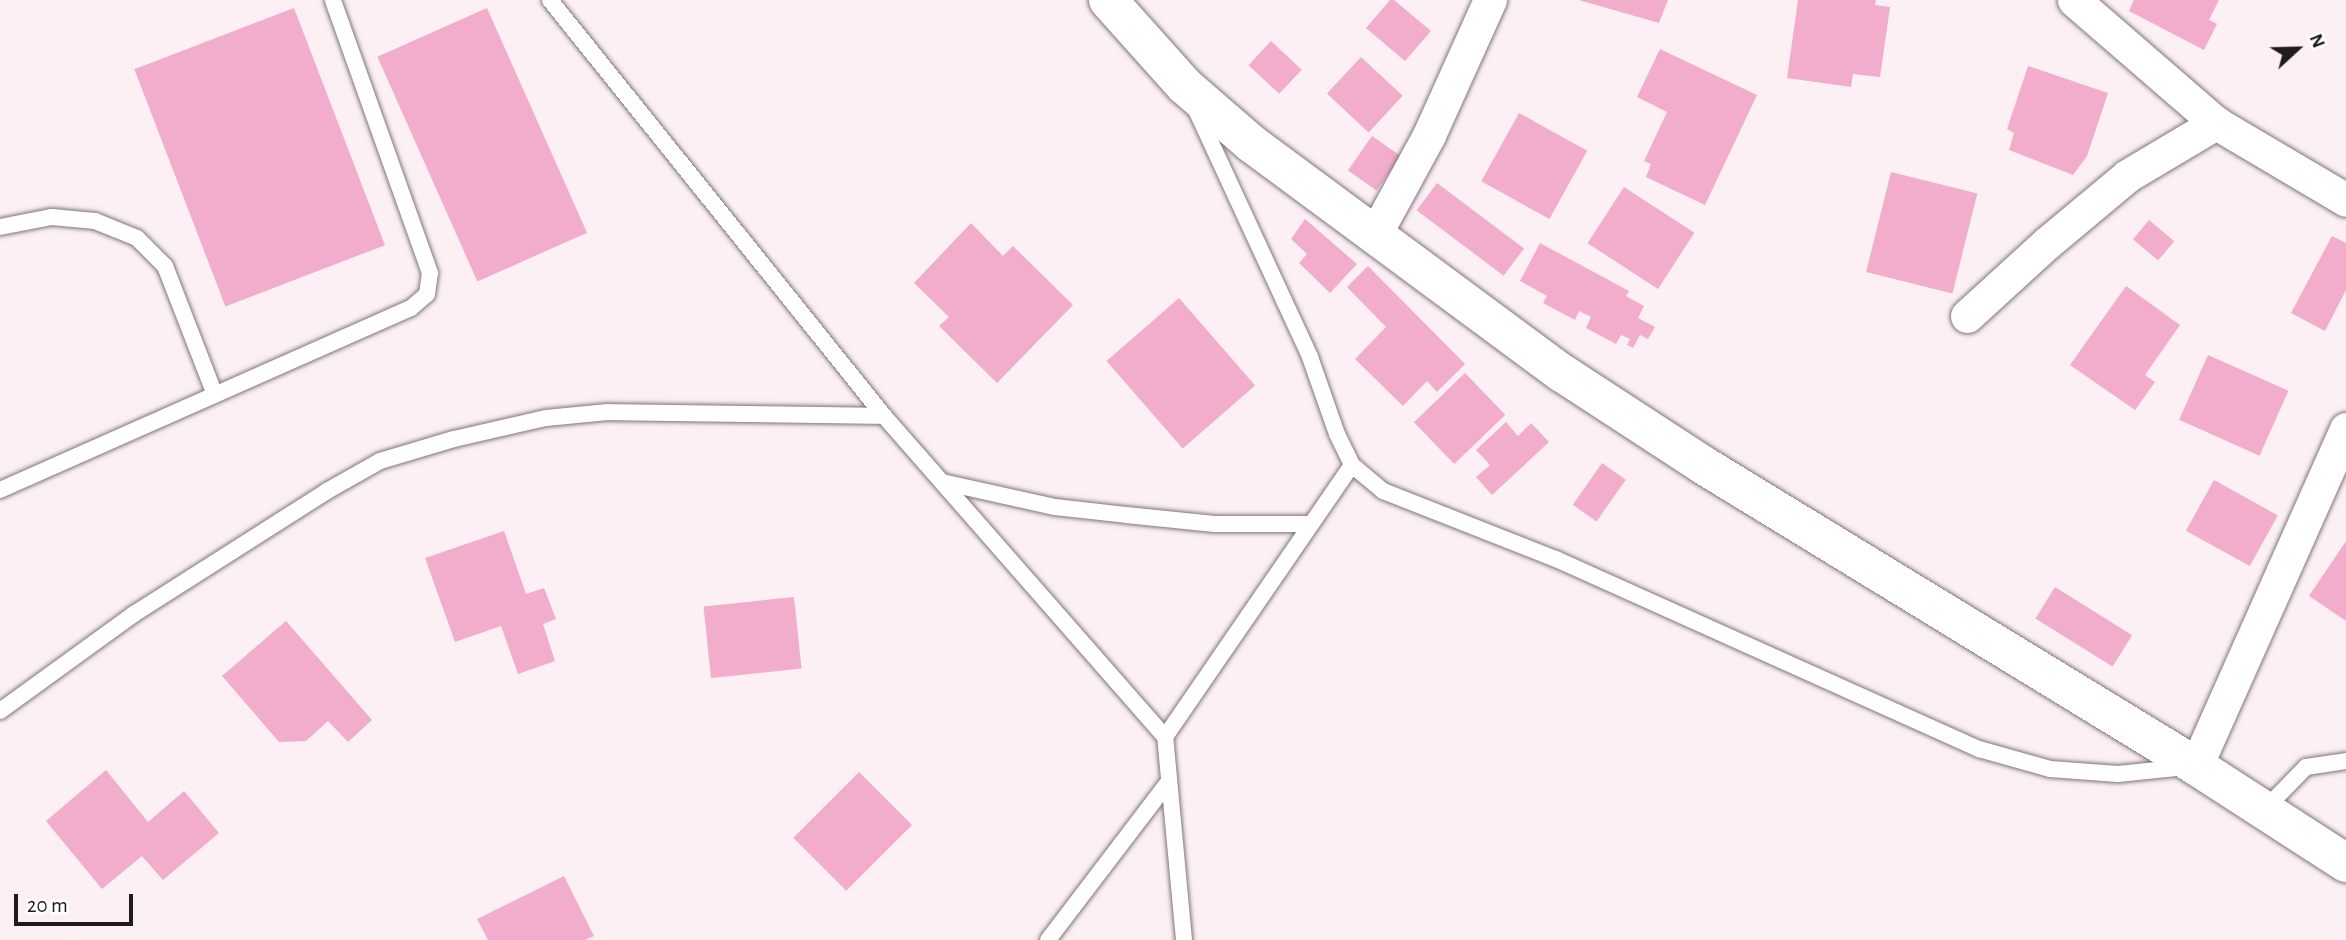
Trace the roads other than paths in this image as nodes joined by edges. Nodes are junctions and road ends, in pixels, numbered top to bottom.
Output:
1 (333, 0) edge
2 (550, 0) edge
3 (1108, 0) edge
4 (1490, 0) edge
5 (2074, 0) edge
6 (1185, 86) junction
7 (2216, 123) junction
8 (2346, 200) edge
9 (0, 227) edge
10 (1374, 236) junction
11 (1967, 316) dead end
12 (215, 395) junction
13 (884, 416) junction
14 (2346, 429) edge
15 (1352, 464) junction
16 (942, 482) junction
17 (0, 490) edge
18 (1311, 524) junction
19 (0, 711) edge
20 (1166, 737) junction
21 (2346, 761) edge
22 (2196, 766) junction
23 (1170, 781) junction
24 (2264, 810) junction
25 (2346, 863) edge
26 (1048, 940) edge
27 (1184, 940) edge

1 - 12 lane
2 - 13 lane
3 - 6 highway
4 - 10 street
5 - 7 street
6 - 10 highway
6 - 15 lane
7 - 8 street
7 - 11 street
9 - 12 lane
10 - 22 highway
12 - 17 lane
13 - 16 lane
13 - 19 lane
14 - 22 street
15 - 18 lane
15 - 22 lane
16 - 18 lane
16 - 20 lane
18 - 20 lane
20 - 23 lane
21 - 24 lane
22 - 24 highway
23 - 26 lane
23 - 27 lane
24 - 25 highway

